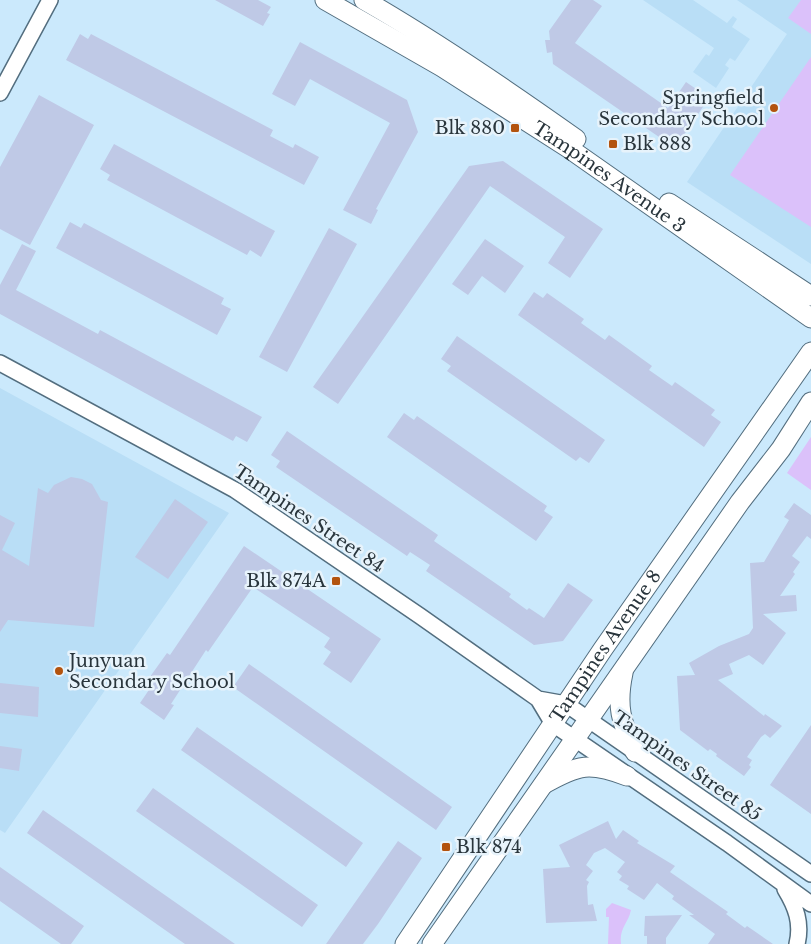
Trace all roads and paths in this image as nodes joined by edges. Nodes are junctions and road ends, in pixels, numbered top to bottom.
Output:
1 (50, 0) edge
2 (325, 0) edge
3 (364, 0) edge
4 (0, 93) edge
5 (811, 296) edge
6 (811, 318) edge
7 (811, 352) edge
8 (0, 363) edge
9 (811, 402) edge
10 (626, 664) junction
11 (538, 699) junction
12 (566, 704) junction
13 (588, 719) junction
14 (553, 724) junction
15 (574, 738) junction
16 (635, 752) junction
17 (627, 776) junction
18 (541, 786) junction
19 (785, 856) junction
20 (811, 865) edge
21 (811, 874) edge
22 (781, 882) junction
23 (811, 904) edge
24 (405, 944) edge
25 (432, 944) edge
26 (797, 944) edge

1 - 4 street
2 - 6 street, Tampines Avenue 3
3 - 5 street, Tampines Avenue 3
7 - 12 street, Tampines Avenue 8
8 - 11 street, Tampines Street 84
9 - 10 street, Tampines Avenue 8
10 - 13 street, Tampines Avenue 8
10 - 16 street
11 - 12 street, Tampines Street 85
11 - 14 street, Tampines Street 84
12 - 13 street, Tampines Street 85
12 - 14 street, Tampines Avenue 8
13 - 15 street, Tampines Avenue 8
13 - 16 street, Tampines Street 85
14 - 15 street, Tampines Street 84
14 - 24 street, Tampines Avenue 8
15 - 17 street
15 - 18 street, Tampines Avenue 8
16 - 19 street, Tampines Street 85
17 - 18 street
17 - 22 street
18 - 25 street, Tampines Avenue 8
19 - 20 street
19 - 21 street, Tampines Street 85
22 - 23 street
22 - 26 street

